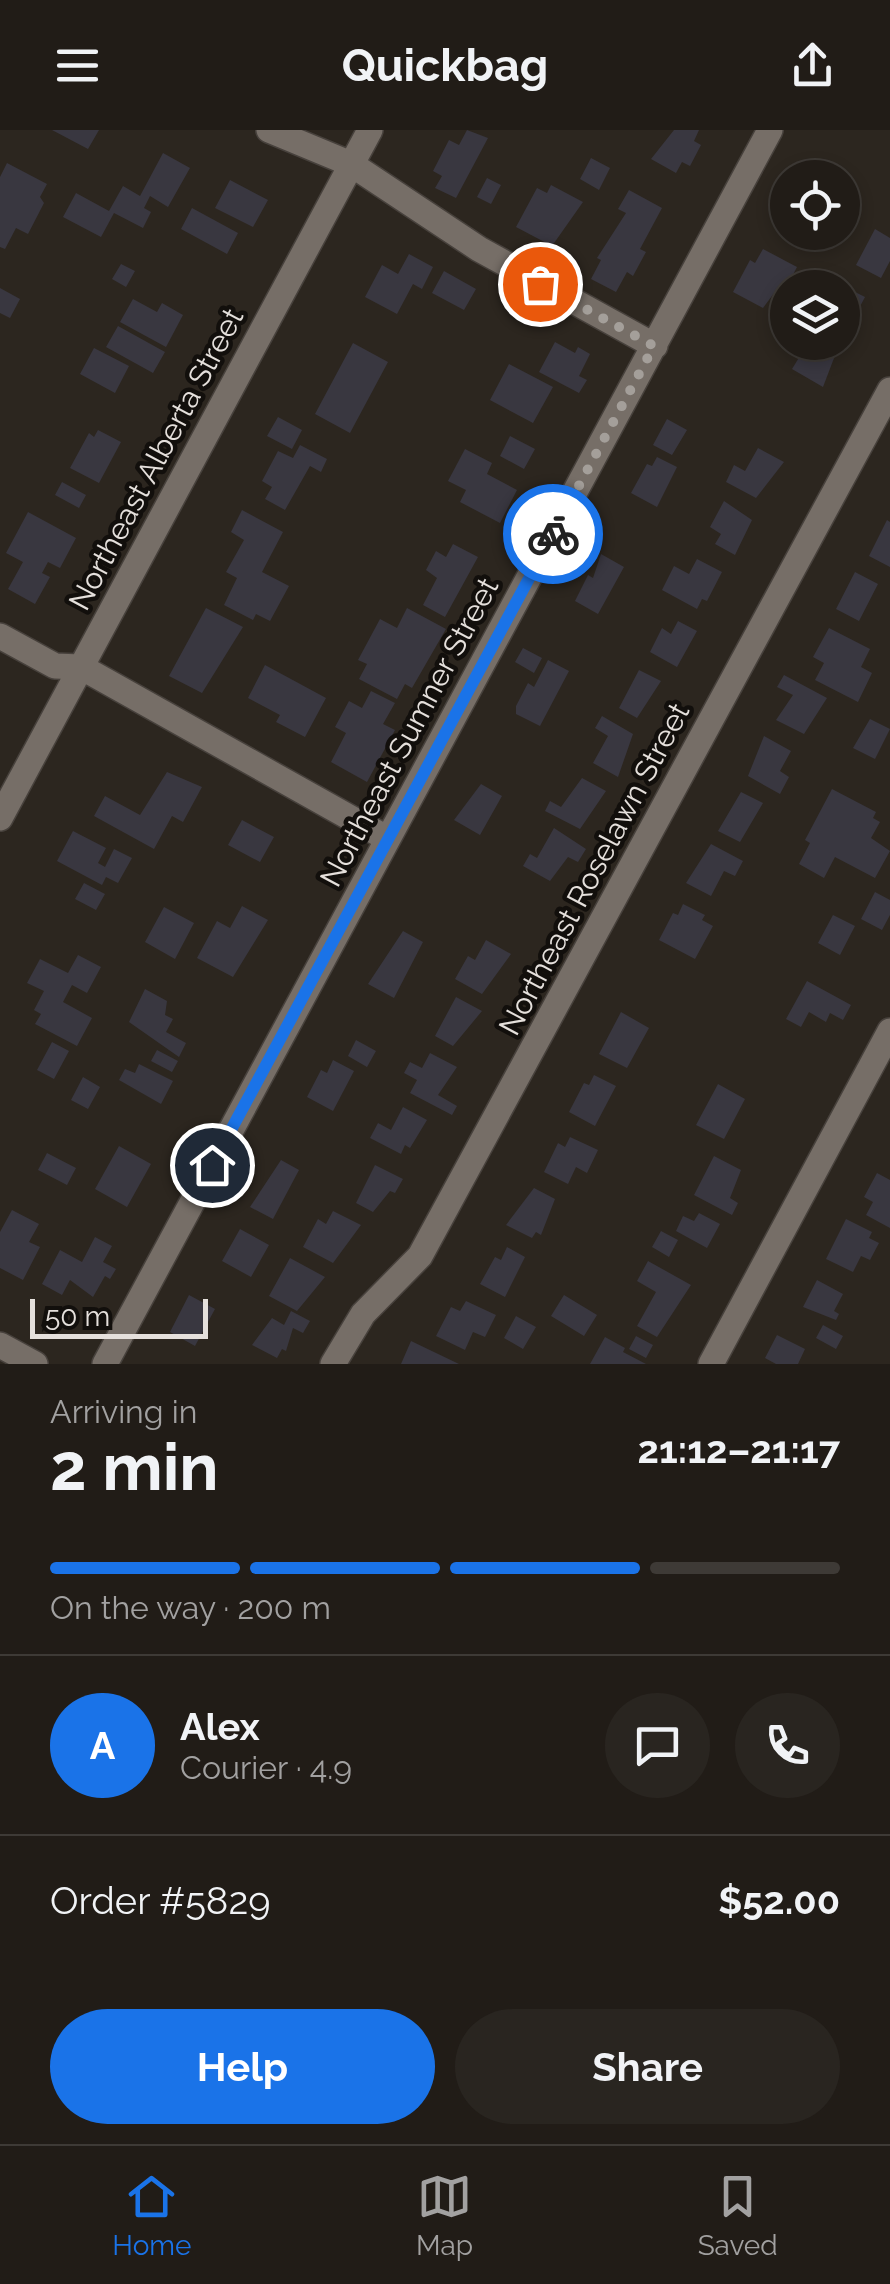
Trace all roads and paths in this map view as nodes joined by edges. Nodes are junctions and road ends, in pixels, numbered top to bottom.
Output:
1 (269, 130) edge
2 (370, 130) edge
3 (770, 130) edge
4 (351, 164) junction
5 (654, 346) junction
6 (890, 390) edge
7 (0, 636) edge
8 (81, 667) junction
9 (0, 818) edge
10 (388, 840) junction
11 (890, 1032) edge
12 (0, 1345) edge
13 (35, 1364) edge
14 (106, 1364) edge
15 (334, 1364) edge
16 (710, 1364) edge

1 - 4 street
2 - 4 street, Northeast Alberta Street
3 - 5 street, Northeast Sumner Street
4 - 5 street
4 - 8 street, Northeast Alberta Street
5 - 10 street, Northeast Sumner Street
6 - 15 street, Northeast Roselawn Street
7 - 8 street
8 - 9 street, Northeast Alberta Street
8 - 10 street
10 - 14 street, Northeast Sumner Street
11 - 16 street
12 - 13 street

